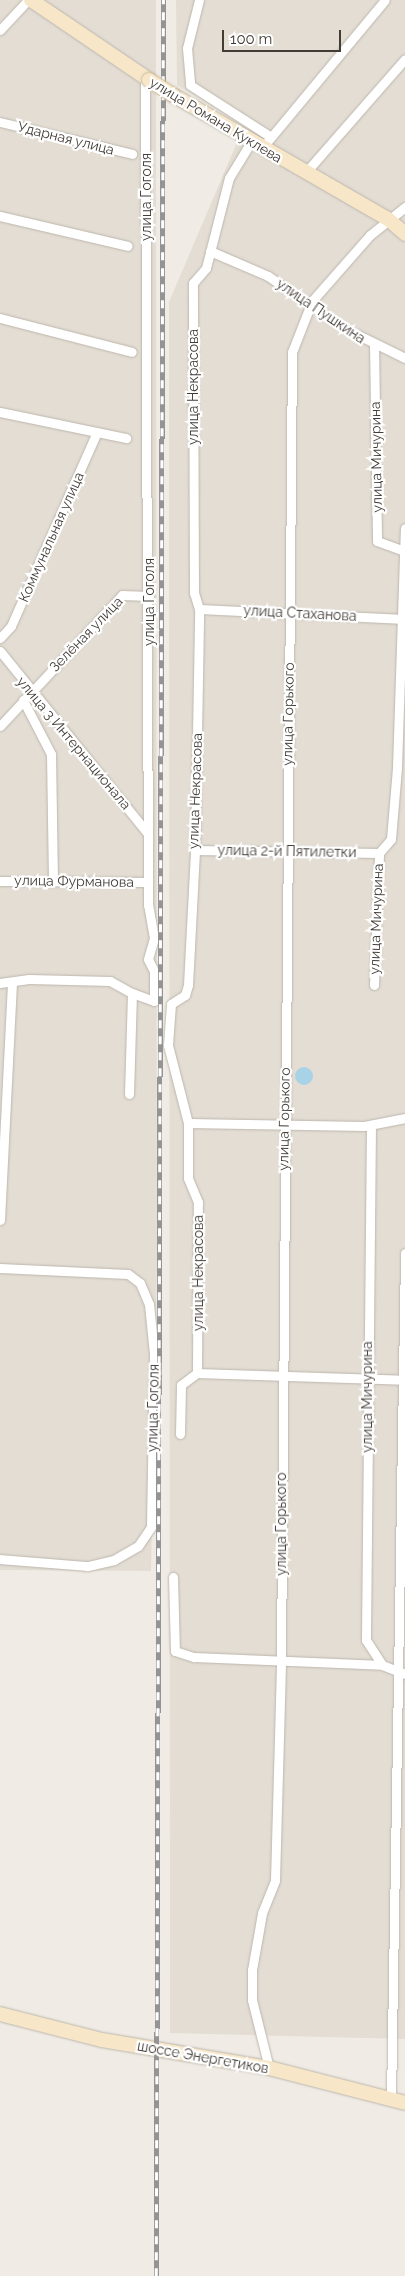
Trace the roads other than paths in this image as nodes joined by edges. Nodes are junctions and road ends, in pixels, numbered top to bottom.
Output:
1 (29, 0) edge
2 (199, 0) edge
3 (385, 0) edge
4 (0, 30) edge
5 (405, 59) edge
6 (147, 78) junction
7 (0, 122) edge
8 (271, 137) junction
9 (257, 145) junction
10 (132, 154) dead end
11 (306, 172) junction
12 (405, 207) edge
13 (0, 216) edge
14 (388, 219) junction
15 (405, 234) edge
16 (128, 246) dead end
17 (210, 251) junction
18 (312, 301) junction
19 (0, 318) edge
20 (374, 345) junction
21 (132, 352) dead end
22 (405, 358) edge
23 (1, 417) edge
24 (98, 432) junction
25 (126, 438) dead end
26 (405, 528) edge
27 (404, 552) edge
28 (149, 596) junction
29 (199, 609) junction
30 (289, 613) junction
31 (403, 618) edge
32 (0, 638) edge
33 (0, 651) edge
34 (30, 693) junction
35 (23, 700) junction
36 (0, 726) edge
37 (148, 835) junction
38 (287, 849) junction
39 (195, 850) junction
40 (379, 853) junction
41 (0, 881) edge
42 (53, 881) junction
43 (148, 882) junction
44 (0, 983) edge
45 (12, 984) junction
46 (374, 985) dead end
47 (132, 992) junction
48 (129, 1094) dead end
49 (405, 1118) edge
50 (188, 1123) junction
51 (284, 1125) junction
52 (371, 1125) junction
53 (0, 1220) edge
54 (405, 1253) edge
55 (0, 1268) edge
56 (404, 1368) edge
57 (197, 1373) junction
58 (281, 1376) junction
59 (367, 1379) junction
60 (403, 1380) junction
61 (180, 1434) dead end
62 (0, 1559) edge
63 (173, 1577) dead end
64 (281, 1661) junction
65 (382, 1665) junction
66 (401, 1674) edge
67 (0, 2014) edge
68 (269, 2068) junction
69 (391, 2100) junction
70 (405, 2103) edge

1 - 4 street
1 - 6 street, улица Романа Куклева
2 - 8 street
3 - 8 street, улица Некрасова
5 - 11 street
6 - 9 street, улица Романа Куклева, bridge
6 - 28 street, улица Гоголя
7 - 10 street, Ударная улица
8 - 9 street, улица Некрасова
9 - 11 street, улица Романа Куклева
9 - 17 street, улица Некрасова
11 - 14 street, улица Романа Куклева
12 - 14 street, улица Горького
13 - 16 street
14 - 15 street, улица Романа Куклева
14 - 18 street, улица Горького
17 - 18 street, улица Пушкина
17 - 29 street, улица Некрасова
18 - 20 street, улица Пушкина
18 - 30 street, улица Горького
19 - 21 street
20 - 22 street, улица Пушкина
20 - 27 street, улица Мичурина
23 - 24 street
24 - 25 street
24 - 32 street, Коммунальная улица
26 - 27 street
27 - 31 street
28 - 34 street, Зелёная улица
28 - 37 street, улица Гоголя
29 - 30 street, улица Стаханова
29 - 39 street, улица Некрасова
30 - 31 street, улица Стаханова
30 - 38 street, улица Горького
31 - 40 street
33 - 34 street, улица 3 Интернационала
34 - 35 street, Зелёная улица
34 - 37 street, улица 3 Интернационала
35 - 36 street, Зелёная улица
35 - 42 street
37 - 43 street, улица Гоголя
38 - 39 street, улица 2-й Пятилетки
38 - 40 street, улица 2-й Пятилетки
38 - 51 street, улица Горького
39 - 50 street, улица Некрасова
40 - 46 street, улица Мичурина
41 - 42 street, улица Фурманова
42 - 43 street, улица Фурманова
43 - 47 street, улица Гоголя
44 - 45 street
45 - 47 street
45 - 53 street
47 - 48 street
49 - 52 street
50 - 51 street
50 - 57 street, улица Некрасова
51 - 52 street
51 - 58 street, улица Горького
52 - 59 street, улица Мичурина
54 - 56 street
55 - 62 street, улица Гоголя
56 - 60 street
57 - 58 street
57 - 61 street
58 - 59 street
58 - 64 street, улица Горького
59 - 60 street
59 - 65 street, улица Мичурина
60 - 66 street
63 - 64 street
64 - 65 street
64 - 68 street, улица Горького
65 - 66 street
66 - 69 street
67 - 68 street, шоссе Энергетиков
68 - 69 street, шоссе Энергетиков
69 - 70 street, шоссе Энергетиков

